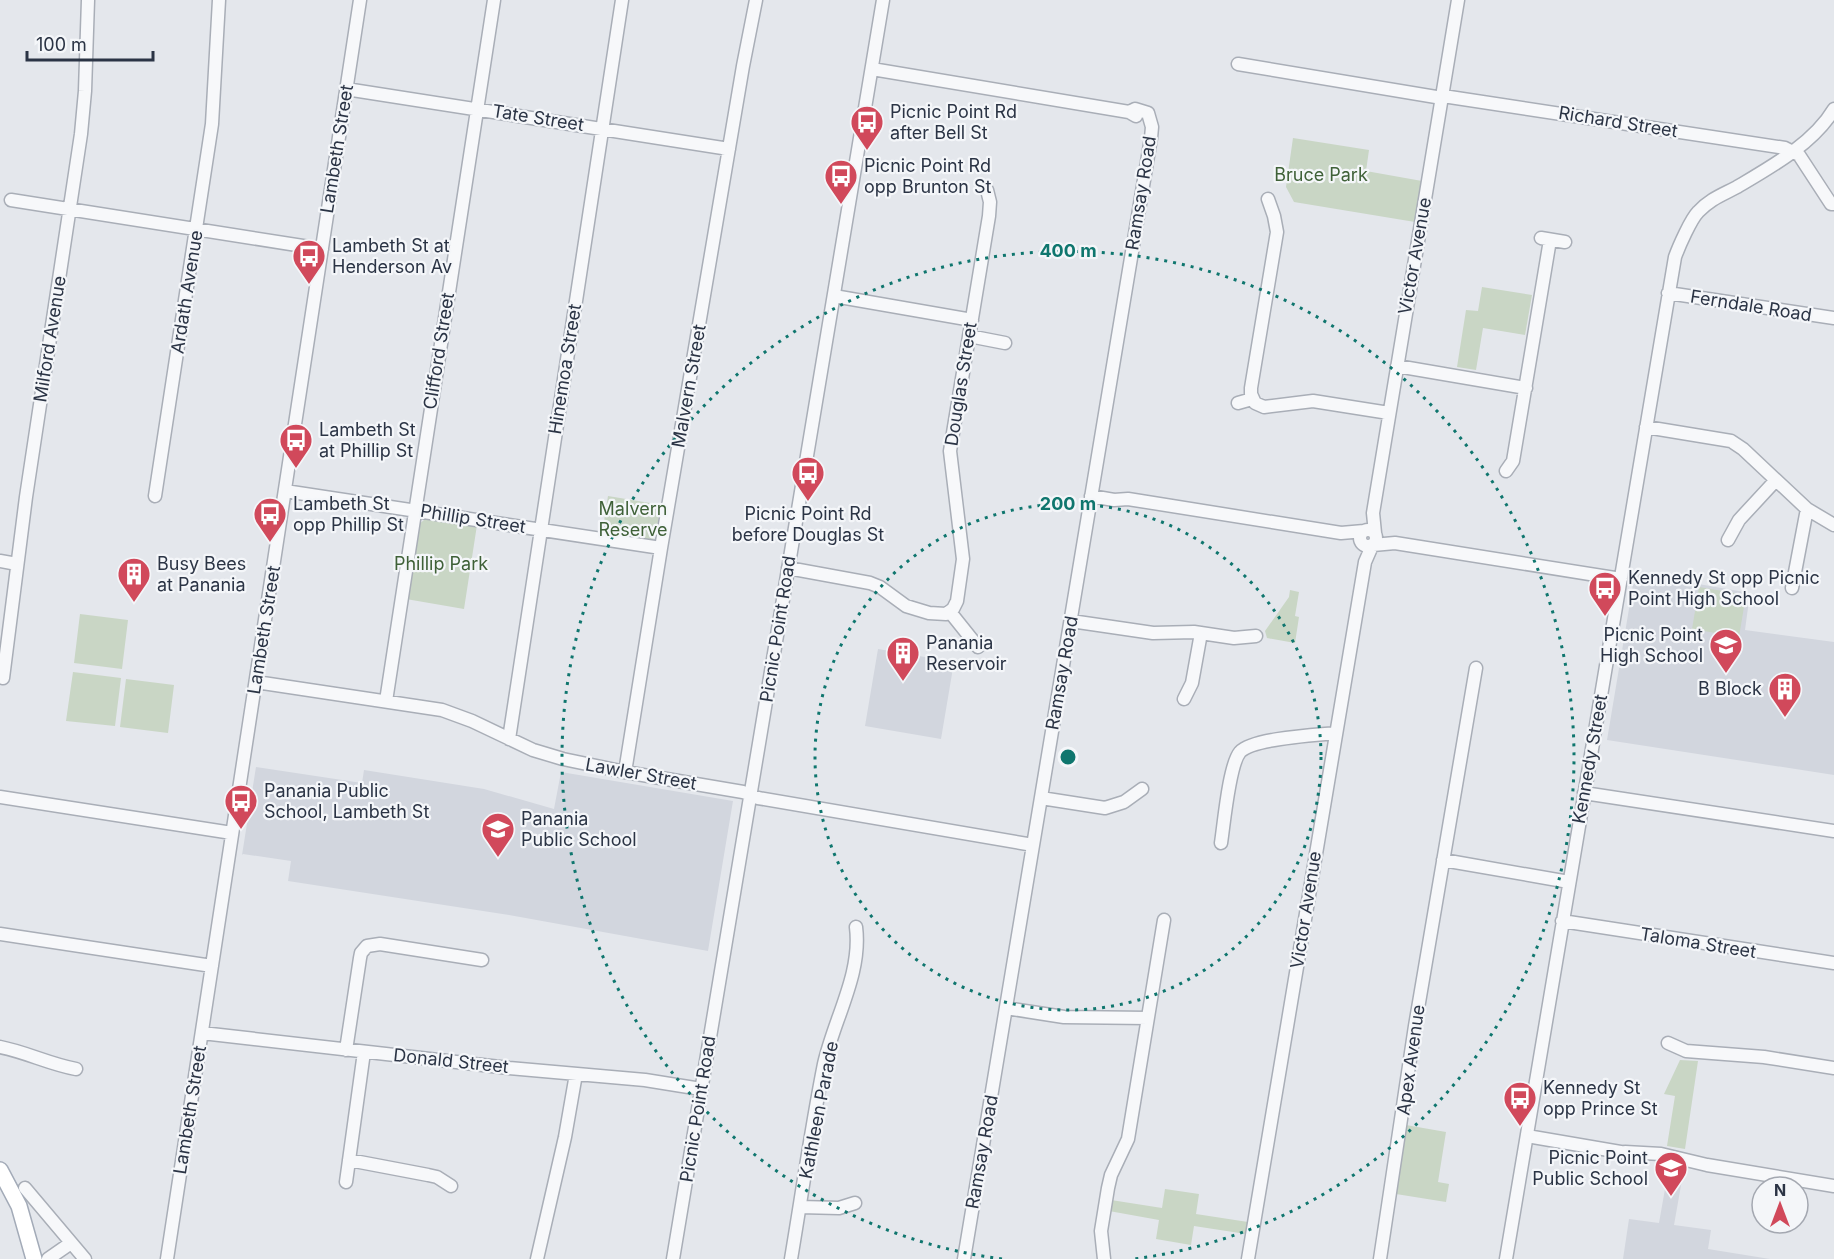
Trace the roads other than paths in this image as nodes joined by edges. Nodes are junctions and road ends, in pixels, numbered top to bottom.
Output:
1 (88, 0) edge
2 (219, 0) edge
3 (360, 0) edge
4 (494, 0) edge
5 (622, 0) edge
6 (756, 0) edge
7 (883, 0) edge
8 (1458, 0) edge
9 (1238, 64) dead end
10 (872, 69) junction
11 (346, 89) junction
12 (1442, 97) junction
13 (477, 109) junction
14 (1834, 109) edge
15 (602, 128) junction
16 (729, 149) junction
17 (1792, 152) junction
18 (987, 190) dead end
19 (1268, 199) dead end
20 (11, 201) dead end
21 (1834, 204) edge
22 (70, 210) junction
23 (196, 230) junction
24 (1565, 242) dead end
25 (322, 249) junction
26 (1668, 293) junction
27 (834, 296) junction
28 (1834, 318) edge
29 (972, 320) junction
30 (969, 336) junction
31 (1005, 343) dead end
32 (1397, 366) junction
33 (1526, 388) junction
34 (1252, 399) junction
35 (1238, 403) dead end
36 (1389, 413) junction
37 (1646, 427) junction
38 (1506, 471) dead end
39 (1775, 481) junction
40 (285, 491) junction
41 (1092, 493) junction
42 (155, 496) dead end
43 (1807, 509) junction
44 (415, 510) junction
45 (1834, 525) edge
46 (541, 530) junction
47 (1369, 538) junction
48 (1728, 540) dead end
49 (661, 548) junction
50 (0, 561) edge
51 (17, 564) junction
52 (789, 568) junction
53 (1621, 579) junction
54 (1792, 588) dead end
55 (950, 612) junction
56 (1071, 621) junction
57 (1201, 633) junction
58 (1256, 636) dead end
59 (978, 647) dead end
60 (1476, 668) dead end
61 (3, 678) dead end
62 (256, 682) junction
63 (1184, 699) dead end
64 (386, 701) junction
65 (1336, 733) junction
66 (509, 739) junction
67 (625, 772) junction
68 (1142, 789) dead end
69 (1584, 793) junction
70 (750, 795) junction
71 (0, 797) edge
72 (1041, 798) junction
73 (1834, 831) edge
74 (232, 832) junction
75 (1221, 843) dead end
76 (1033, 845) junction
77 (1443, 861) junction
78 (1569, 882) junction
79 (1164, 920) dead end
80 (1562, 921) junction
81 (856, 927) dead end
82 (0, 934) edge
83 (482, 960) dead end
84 (1834, 963) edge
85 (212, 966) junction
86 (1006, 1008) junction
87 (1148, 1018) junction
88 (202, 1033) junction
89 (1668, 1043) dead end
90 (0, 1047) edge
91 (346, 1050) junction
92 (364, 1052) junction
93 (1834, 1068) edge
94 (75, 1069) dead end
95 (576, 1074) junction
96 (701, 1089) junction
97 (1527, 1136) junction
98 (349, 1161) junction
99 (0, 1170) edge
100 (346, 1182) dead end
101 (451, 1186) dead end
102 (1834, 1186) edge
103 (25, 1188) dead end
104 (855, 1203) dead end
105 (800, 1207) junction
106 (71, 1243) junction
107 (34, 1259) edge
108 (48, 1259) edge
109 (85, 1259) edge
110 (167, 1259) edge
111 (537, 1259) edge
112 (673, 1259) edge
113 (791, 1259) edge
114 (964, 1259) edge
115 (1104, 1259) edge
116 (1248, 1259) edge
117 (1380, 1259) edge
118 (1506, 1259) edge

1 - 22 street, Milford Avenue
2 - 23 street, Ardath Avenue
3 - 11 street, Lambeth Street
4 - 13 street, Clifford Street
5 - 15 street, Hinemoa Street
6 - 16 street, Malvern Street
7 - 10 street, Picnic Point Road
8 - 12 street, Victor Avenue
9 - 12 street, Richard Street
10 - 27 street, Picnic Point Road
10 - 41 street, Ramsay Road
11 - 13 street, Tate Street
11 - 25 street, Lambeth Street
12 - 17 street, Richard Street
12 - 32 street, Victor Avenue
13 - 15 street, Tate Street
13 - 44 street, Clifford Street
14 - 17 street, Kennedy Street
15 - 16 street, Tate Street
15 - 46 street, Hinemoa Street
16 - 49 street, Malvern Street
17 - 21 street
17 - 26 street, Kennedy Street
18 - 29 street, Douglas Street
19 - 34 street
20 - 22 street
22 - 23 street
22 - 51 street, Milford Avenue
23 - 25 street
23 - 42 street, Ardath Avenue
24 - 33 street
25 - 40 street, Lambeth Street
26 - 28 street, Ferndale Road
26 - 37 street, Kennedy Street
27 - 29 street
27 - 52 street, Picnic Point Road
29 - 30 street, Douglas Street
30 - 31 street
30 - 55 street, Douglas Street
32 - 33 street
32 - 36 street, Victor Avenue
33 - 38 street
34 - 35 street
34 - 36 street
36 - 47 street, Victor Avenue
37 - 39 street
37 - 53 street, Kennedy Street
39 - 43 street
39 - 48 street
40 - 44 street, Phillip Street
40 - 62 street, Lambeth Street
41 - 47 street
41 - 56 street, Ramsay Road
43 - 45 street
43 - 54 street
44 - 46 street, Phillip Street
44 - 64 street, Clifford Street
46 - 49 street, Phillip Street
46 - 66 street, Hinemoa Street
47 - 53 street
47 - 65 street, Victor Avenue
49 - 67 street, Malvern Street
50 - 51 street
51 - 61 street, Milford Avenue
52 - 55 street
52 - 70 street, Picnic Point Road
53 - 69 street, Kennedy Street
55 - 59 street
56 - 57 street
56 - 72 street, Ramsay Road
57 - 58 street
57 - 63 street
60 - 77 street, Apex Avenue
62 - 64 street, Lawler Street
62 - 74 street, Lambeth Street
64 - 66 street, Lawler Street
65 - 75 street
65 - 116 street, Victor Avenue
66 - 67 street, Lawler Street
67 - 70 street, Lawler Street
68 - 72 street
69 - 73 street
69 - 78 street, Kennedy Street
70 - 76 street, Lawler Street
70 - 96 street, Picnic Point Road
71 - 74 street
72 - 76 street, Ramsay Road
74 - 85 street, Lambeth Street
76 - 86 street, Ramsay Road
77 - 78 street
77 - 117 street, Apex Avenue
78 - 80 street, Kennedy Street
79 - 87 street
80 - 84 street, Taloma Street
80 - 97 street, Kennedy Street
81 - 105 street, Kathleen Parade
82 - 85 street
83 - 91 street
85 - 88 street, Lambeth Street
86 - 87 street
86 - 114 street, Ramsay Road
87 - 115 street
88 - 91 street, Donald Street
88 - 110 street, Lambeth Street
89 - 93 street
90 - 94 street
91 - 92 street, Donald Street
92 - 95 street, Donald Street
92 - 98 street
95 - 96 street, Donald Street
95 - 111 street
96 - 112 street, Picnic Point Road
97 - 102 street
97 - 118 street, Kennedy Street
98 - 100 street
98 - 101 street
99 - 107 main road
103 - 106 street
104 - 105 street
105 - 113 street, Kathleen Parade
106 - 108 street
106 - 109 street

